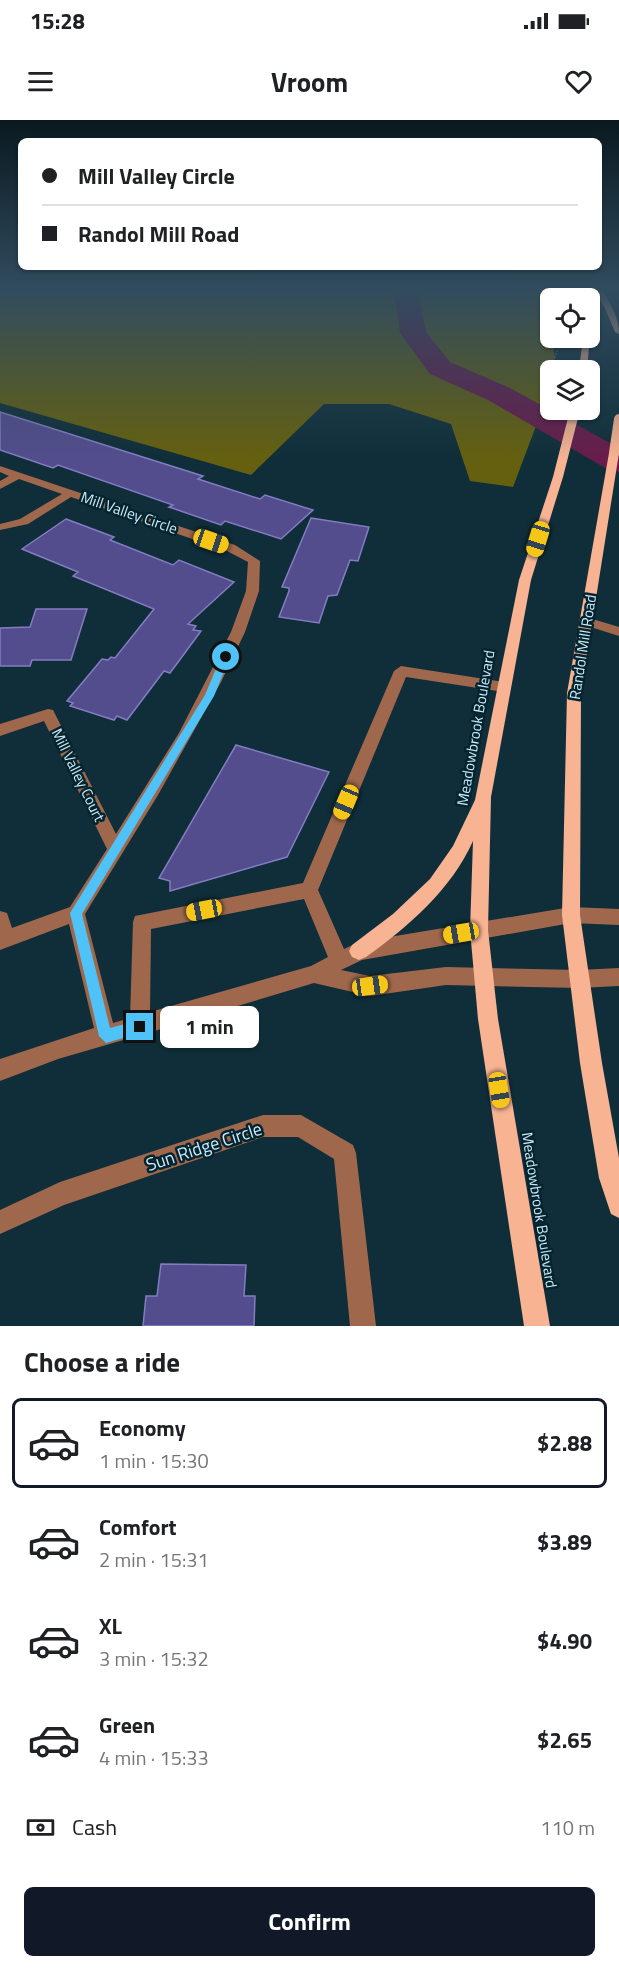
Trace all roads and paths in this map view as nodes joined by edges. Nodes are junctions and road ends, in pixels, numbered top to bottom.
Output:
1 (619, 419) edge
2 (572, 420) edge
3 (0, 469) edge
4 (18, 475) junction
5 (0, 486) edge
6 (72, 492) junction
7 (0, 527) edge
8 (586, 621) junction
9 (619, 632) edge
10 (504, 687) junction
11 (0, 730) edge
12 (483, 797) junction
13 (115, 849) junction
14 (309, 890) junction
15 (76, 913) junction
16 (571, 915) junction
17 (619, 916) edge
18 (0, 919) edge
19 (479, 930) junction
20 (3, 940) edge
21 (359, 951) junction
22 (339, 961) junction
23 (314, 974) junction
24 (619, 977) edge
25 (484, 978) junction
26 (579, 979) junction
27 (140, 1027) junction
28 (106, 1036) junction
29 (0, 1070) edge
30 (619, 1206) edge
31 (0, 1222) edge
32 (363, 1326) edge
33 (537, 1326) edge

1 - 8 main road, Randol Mill Road, bridge
2 - 10 main road, Meadowbrook Boulevard
3 - 4 street, Mill Valley Circle
4 - 5 street
4 - 6 street, Mill Valley Circle
6 - 7 street
6 - 13 street, Mill Valley Circle
8 - 9 street
8 - 16 main road, Randol Mill Road
10 - 12 main road, Meadowbrook Boulevard
10 - 14 street
11 - 13 street, Mill Valley Court
12 - 19 main road, Meadowbrook Boulevard
12 - 21 main road
13 - 15 street, Mill Valley Circle
14 - 22 street
14 - 27 street
15 - 20 street
15 - 28 street
16 - 17 street
16 - 19 street
16 - 26 main road
18 - 20 street
19 - 21 street
19 - 25 main road, Meadowbrook Boulevard
21 - 22 street
22 - 23 street
23 - 25 street
23 - 27 street
24 - 26 street
25 - 26 street
25 - 33 main road, Meadowbrook Boulevard
26 - 30 main road
27 - 28 street
28 - 29 street
31 - 32 street, Sun Ridge Circle

